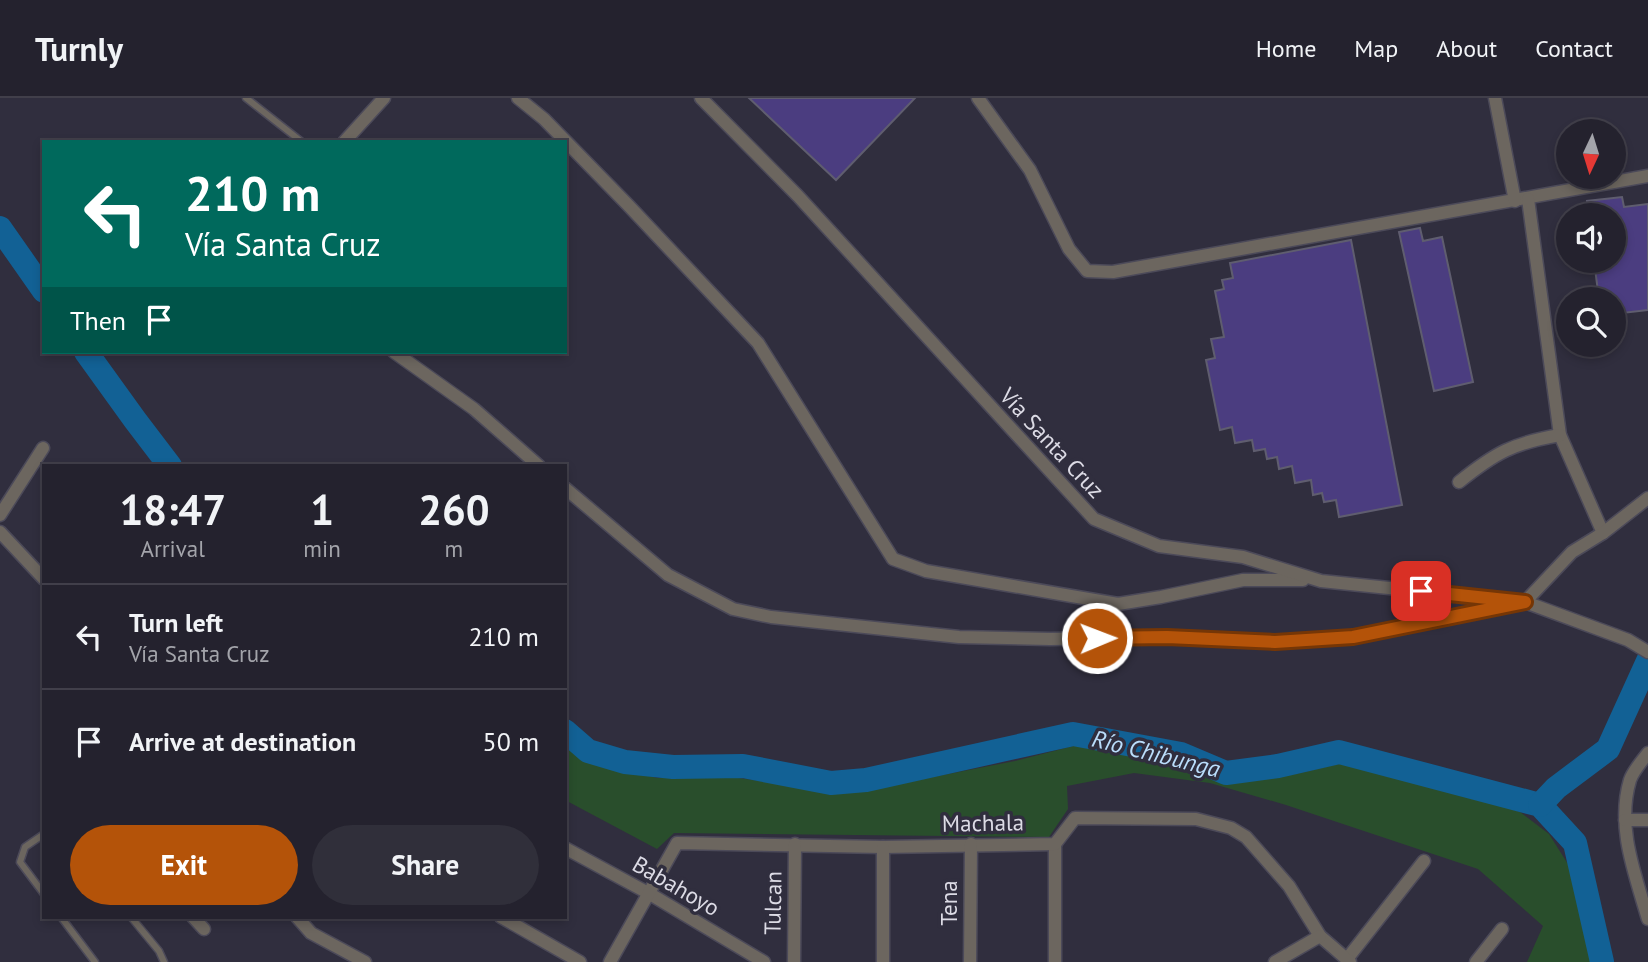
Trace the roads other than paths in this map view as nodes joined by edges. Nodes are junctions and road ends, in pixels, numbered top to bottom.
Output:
1 (246, 98) edge
2 (384, 98) edge
3 (518, 98) edge
4 (701, 98) edge
5 (978, 98) edge
6 (1495, 98) edge
7 (299, 140) edge
8 (346, 140) edge
9 (565, 140) edge
10 (567, 143) edge
11 (1648, 176) edge
12 (1528, 199) junction
13 (1515, 201) junction
14 (397, 354) edge
15 (1560, 435) junction
16 (43, 448) dead end
17 (537, 464) edge
18 (1459, 482) dead end
19 (567, 490) edge
20 (5, 497) edge
21 (1648, 498) edge
22 (0, 515) edge
23 (0, 532) edge
24 (1603, 533) junction
25 (42, 577) edge
26 (1321, 581) junction
27 (1525, 602) junction
28 (1648, 652) edge
29 (1648, 753) edge
30 (1625, 820) junction
31 (1648, 820) edge
32 (42, 835) edge
33 (795, 844) junction
34 (971, 844) junction
35 (1055, 844) junction
36 (883, 847) junction
37 (567, 849) edge
38 (1424, 861) dead end
39 (42, 891) edge
40 (650, 894) junction
41 (63, 919) edge
42 (133, 919) edge
43 (195, 919) edge
44 (299, 919) edge
45 (505, 919) edge
46 (1648, 919) edge
47 (204, 929) dead end
48 (1502, 929) dead end
49 (1320, 936) junction
50 (1349, 960) edge
51 (95, 962) edge
52 (164, 962) edge
53 (365, 962) edge
54 (580, 962) edge
55 (610, 962) edge
56 (764, 962) edge
57 (794, 962) edge
58 (883, 962) edge
59 (970, 962) edge
60 (1055, 962) edge
61 (1275, 962) edge
62 (1476, 962) edge

1 - 7 lane
2 - 8 street
3 - 9 street
4 - 26 street, Vía Santa Cruz
5 - 13 street
6 - 13 street
10 - 26 street
11 - 12 street
12 - 13 street
12 - 15 street
14 - 17 street
15 - 18 street
15 - 24 street
16 - 20 street
19 - 27 street
20 - 22 street
21 - 24 street
23 - 25 street
24 - 27 street
26 - 27 street, Vía Santa Cruz
27 - 28 street, Vía Santa Cruz
29 - 30 street
30 - 31 street
30 - 46 street
32 - 39 lane
33 - 36 street, Machala
33 - 40 street, Machala
33 - 57 street, Tulcan
34 - 35 street, Machala
34 - 36 street, Machala
34 - 59 street, Tena
35 - 49 street, Machala
35 - 60 street
36 - 58 street
37 - 40 street, Babahoyo
38 - 50 street
40 - 55 street, Machala
40 - 56 street, Babahoyo
41 - 51 lane
42 - 52 lane
43 - 47 street
44 - 53 street
45 - 54 street
48 - 62 street
49 - 50 street, Machala
49 - 61 street

